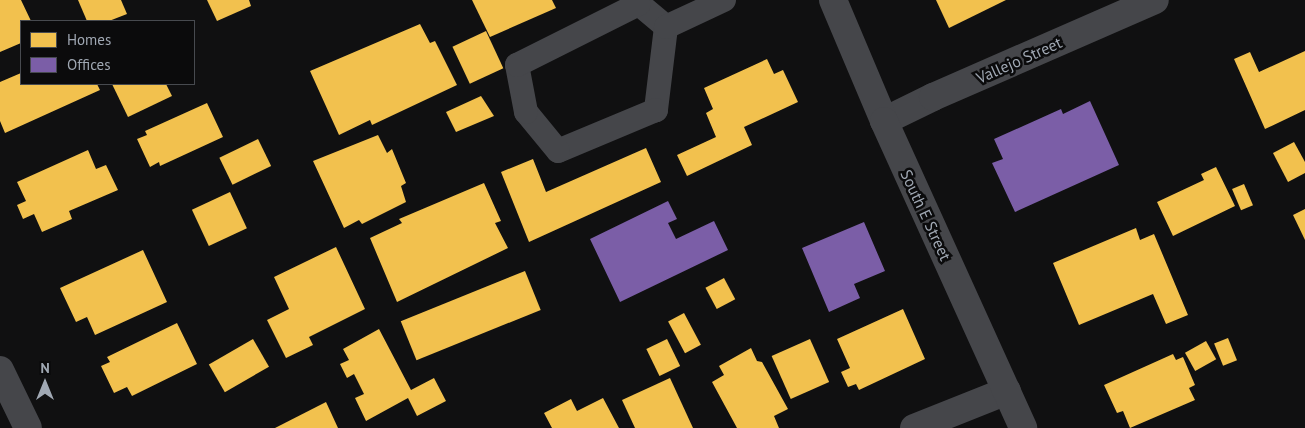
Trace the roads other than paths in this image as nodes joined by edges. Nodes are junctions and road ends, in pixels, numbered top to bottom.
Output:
1 (724, 0) edge
2 (833, 0) edge
3 (1155, 0) edge
4 (666, 26) junction
5 (884, 121) junction
6 (0, 370) edge
7 (1007, 391) junction
8 (28, 428) edge
9 (914, 428) edge
10 (1024, 428) edge

1 - 4 lane
2 - 5 street, South E Street
3 - 5 street, Vallejo Street
4 - 4 lane
5 - 7 street, South E Street
6 - 8 street
7 - 9 street
7 - 10 street, South E Street

